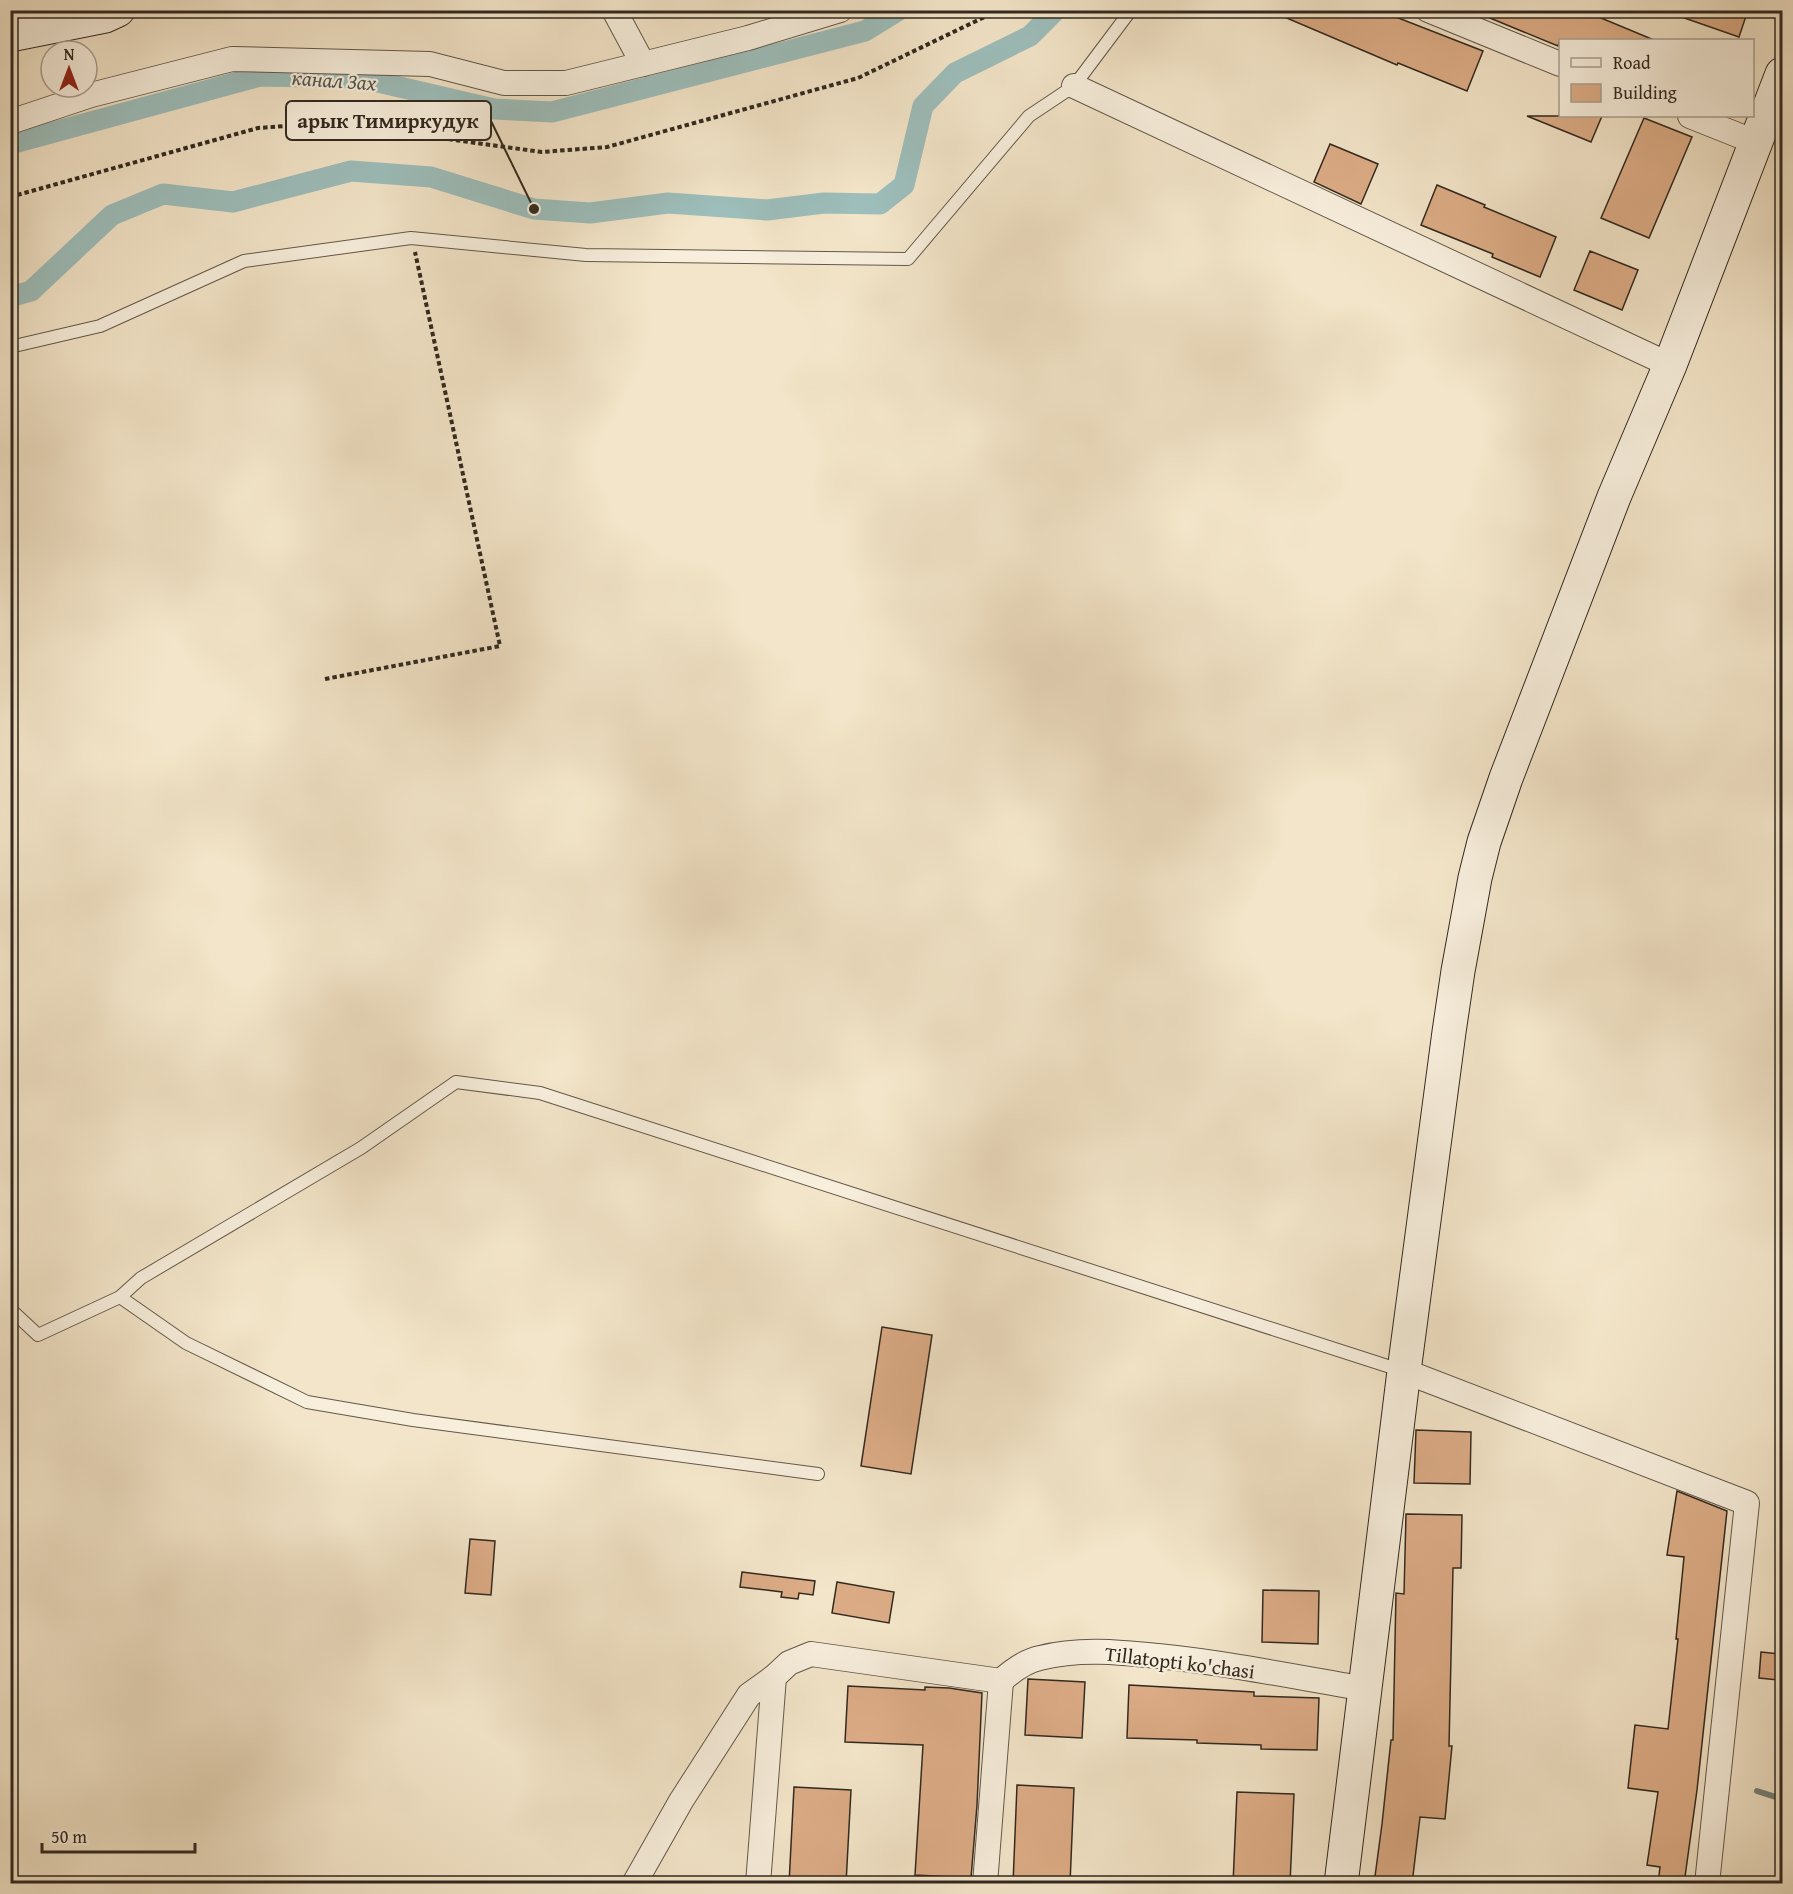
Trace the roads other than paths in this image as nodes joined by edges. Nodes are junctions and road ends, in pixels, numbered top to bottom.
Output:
1 (118, 10) edge
2 (614, 10) edge
3 (840, 10) edge
4 (1131, 10) edge
5 (1428, 10) edge
6 (10, 35) edge
7 (643, 64) junction
8 (1559, 64) edge
9 (1782, 74) edge
10 (1074, 86) junction
11 (1692, 117) edge
12 (10, 122) edge
13 (1755, 142) junction
14 (10, 347) edge
15 (1670, 364) junction
16 (120, 1297) junction
17 (10, 1309) edge
18 (1404, 1371) junction
19 (818, 1474) dead end
20 (774, 1677) junction
21 (1001, 1681) junction
22 (1365, 1689) junction
23 (634, 1884) edge
24 (758, 1884) edge
25 (985, 1884) edge
26 (1341, 1884) edge
27 (1707, 1884) edge

1 - 6 main road
2 - 7 street
3 - 7 street
4 - 10 lane
5 - 8 street
7 - 12 street
9 - 13 main road
10 - 14 lane
10 - 15 street
11 - 13 street
13 - 15 main road
15 - 18 main road
16 - 17 lane
16 - 18 lane
16 - 19 lane
18 - 22 main road
18 - 27 street
20 - 21 street
20 - 23 street
20 - 24 street
21 - 22 street, Tillatopti ko'chasi
21 - 25 street
22 - 26 main road

